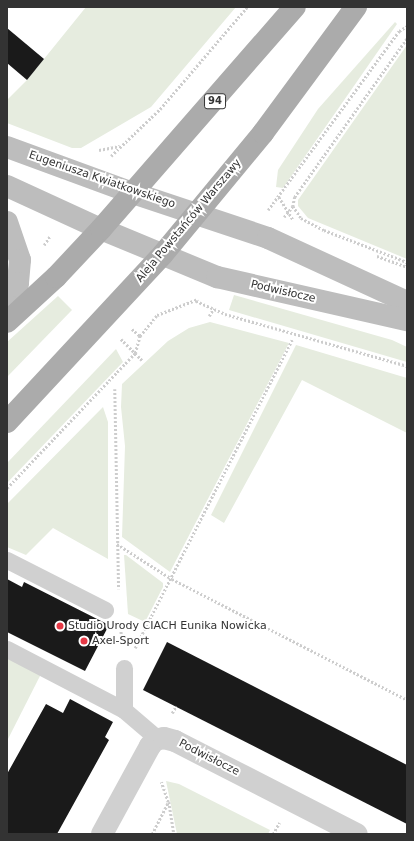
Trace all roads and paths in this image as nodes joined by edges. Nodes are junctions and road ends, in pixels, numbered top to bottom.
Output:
1 (247, 7) edge
2 (295, 7) edge
3 (356, 7) edge
4 (407, 26) edge
5 (407, 39) edge
6 (120, 146) dead end
7 (7, 147) edge
8 (7, 186) edge
9 (133, 193) junction
10 (279, 197) dead end
11 (197, 213) junction
12 (7, 222) edge
13 (101, 229) junction
14 (163, 254) junction
15 (407, 262) edge
16 (196, 301) dead end
17 (407, 302) edge
18 (7, 312) edge
19 (407, 320) edge
20 (7, 322) edge
21 (140, 336) dead end
22 (292, 340) dead end
23 (407, 366) edge
24 (115, 389) dead end
25 (7, 422) edge
26 (7, 488) edge
27 (117, 544) junction
28 (7, 560) edge
29 (172, 579) junction
30 (119, 594) dead end
31 (105, 610) dead end
32 (121, 623) dead end
33 (7, 649) edge
34 (124, 668) junction
35 (407, 700) edge
36 (124, 710) junction
37 (158, 739) junction
38 (168, 802) dead end
39 (102, 834) edge
40 (174, 834) edge
41 (357, 834) edge

1 - 6 path
2 - 9 main road, 94
3 - 11 main road, Aleja Powstańców Warszawy
4 - 10 path
5 - 15 path
7 - 9 street, Eugeniusza Kwiatkowskiego
8 - 13 street
9 - 11 street, Eugeniusza Kwiatkowskiego
9 - 13 main road, 94
11 - 14 main road, Aleja Powstańców Warszawy
11 - 17 street
12 - 18 street
13 - 14 street, Podwisłocze
13 - 20 main road, 94
14 - 19 street, Podwisłocze
14 - 25 main road, Aleja Powstańców Warszawy
16 - 23 path
21 - 26 path
22 - 29 path
24 - 27 path
27 - 29 path
27 - 30 path
28 - 31 lane
29 - 34 path
29 - 35 path
32 - 34 path
33 - 36 lane
34 - 36 lane
36 - 37 lane
37 - 39 street
37 - 41 street, Podwisłocze
38 - 40 path

